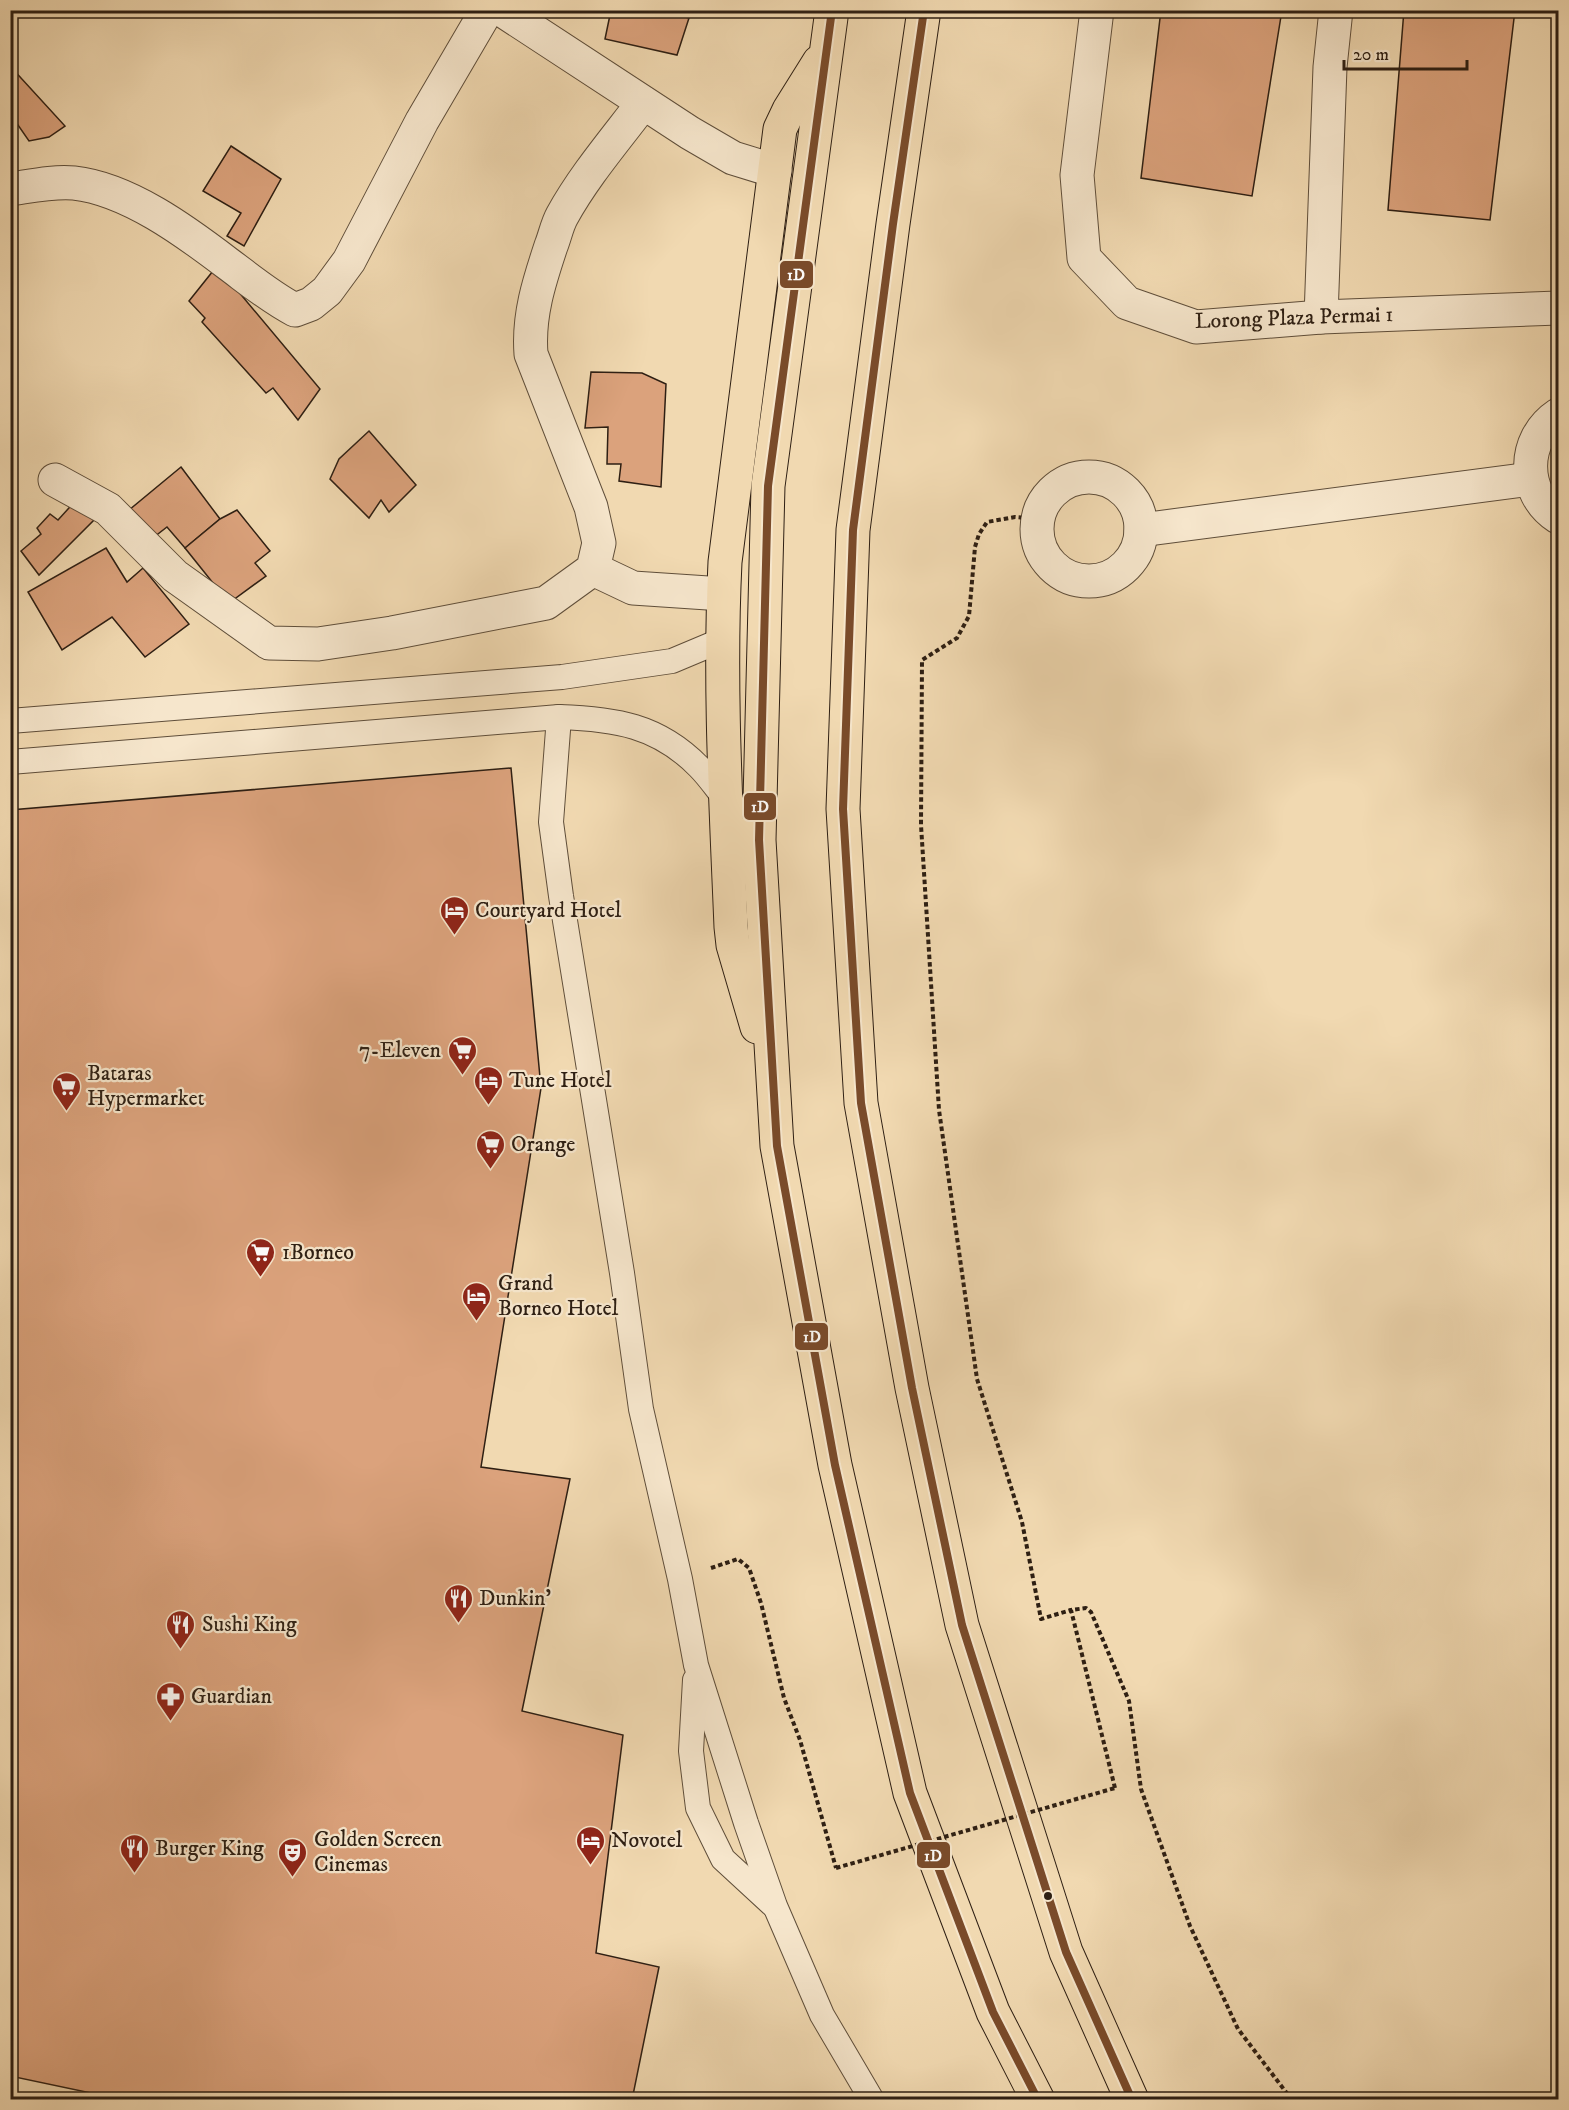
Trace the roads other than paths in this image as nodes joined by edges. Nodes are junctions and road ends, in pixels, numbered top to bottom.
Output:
1 (487, 10) edge
2 (502, 10) edge
3 (832, 10) edge
4 (924, 10) edge
5 (1096, 10) edge
6 (1336, 10) edge
7 (826, 51) junction
8 (643, 103) junction
9 (775, 171) junction
10 (10, 189) edge
11 (1558, 308) edge
12 (1321, 317) junction
13 (1558, 414) edge
14 (1531, 479) junction
15 (55, 480) dead end
16 (1558, 517) edge
17 (1142, 530) junction
18 (593, 569) junction
19 (723, 594) junction
20 (722, 640) junction
21 (559, 717) junction
22 (10, 721) edge
23 (10, 762) edge
24 (726, 800) junction
25 (773, 1081) junction
26 (696, 1665) junction
27 (775, 1906) junction
28 (865, 2097) edge
29 (1038, 2100) edge
30 (1132, 2100) edge

1 - 10 street
2 - 8 street
3 - 7 highway
4 - 30 highway
5 - 12 street, Lorong Plaza Permai 1
6 - 12 street
7 - 9 highway
7 - 25 highway
8 - 9 street
8 - 18 street
9 - 19 highway
11 - 12 street, Lorong Plaza Permai 1
13 - 14 street
14 - 16 street
14 - 17 street
15 - 18 street
17 - 17 street
18 - 19 street
19 - 20 highway
20 - 22 lane
20 - 24 highway
21 - 23 lane
21 - 24 lane
21 - 26 lane
24 - 25 highway
25 - 29 highway
26 - 27 lane
26 - 27 lane
27 - 28 lane

